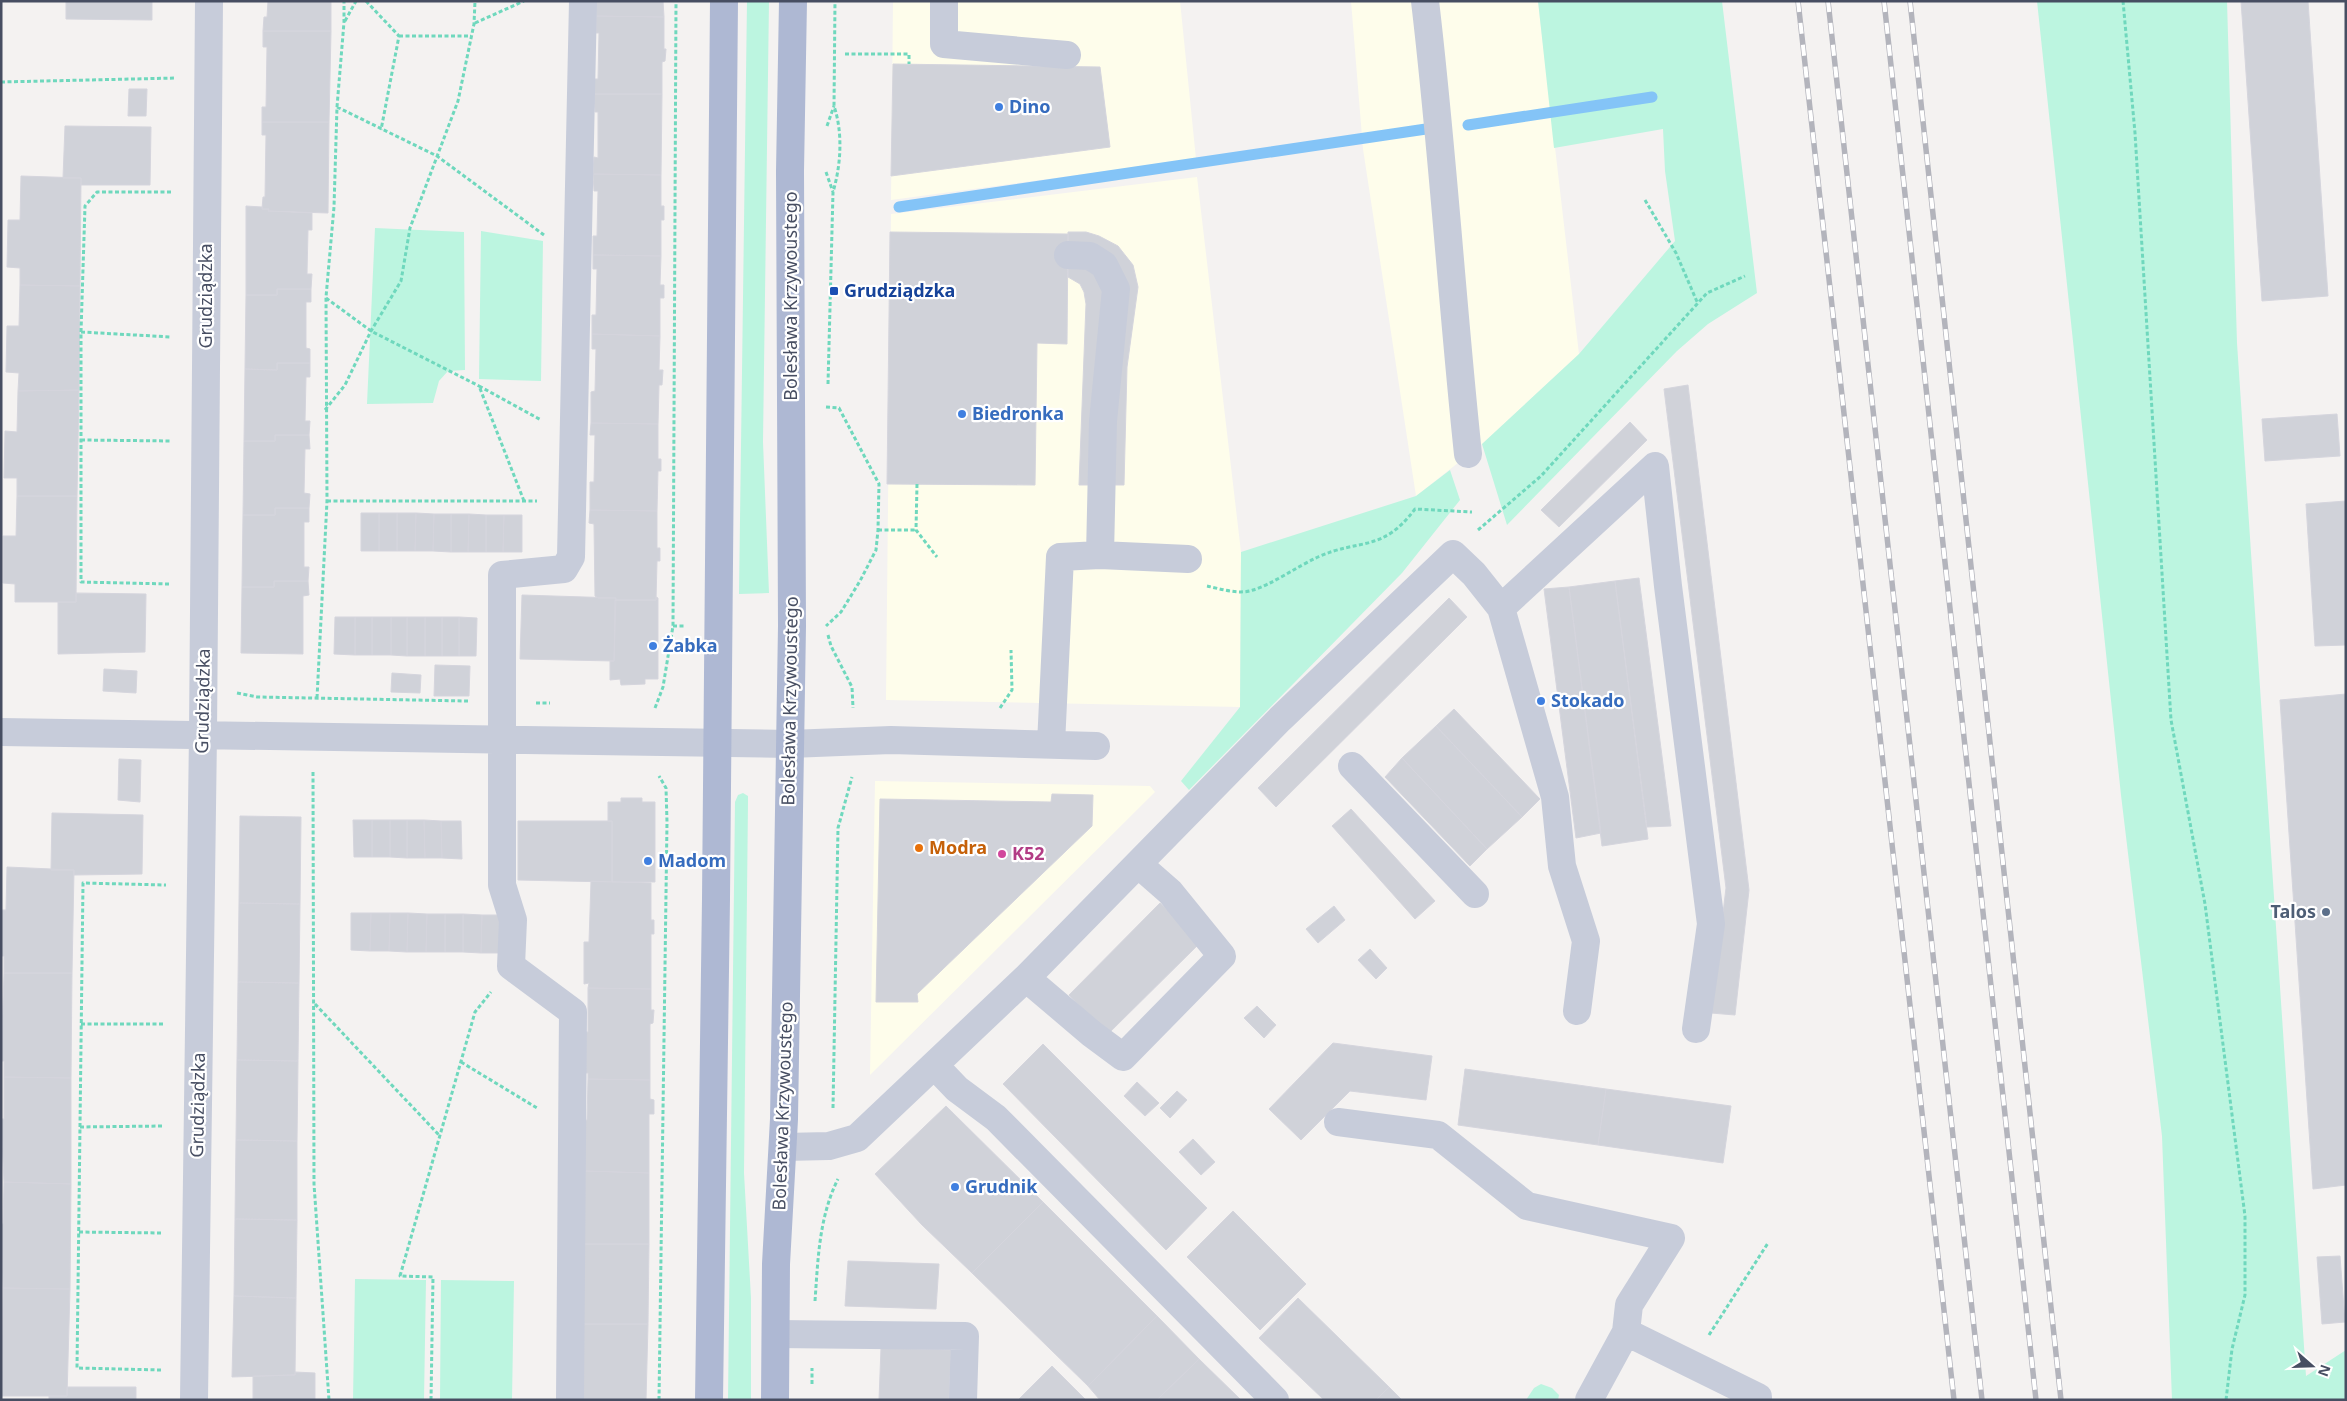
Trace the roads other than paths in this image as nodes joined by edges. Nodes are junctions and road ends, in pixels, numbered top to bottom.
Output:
1 (209, 1) edge
2 (584, 1) edge
3 (724, 1) edge
4 (793, 1) edge
5 (944, 1) edge
6 (1425, 1) edge
7 (1067, 55) dead end
8 (1068, 255) dead end
9 (1468, 454) dead end
10 (1100, 555) junction
11 (1188, 559) dead end
12 (1501, 608) junction
13 (1, 732) edge
14 (203, 734) junction
15 (503, 738) junction
16 (718, 743) junction
17 (790, 744) junction
18 (1051, 744) junction
19 (1096, 746) dead end
20 (1352, 766) dead end
21 (1138, 864) junction
22 (1475, 894) dead end
23 (1026, 978) junction
24 (1577, 1011) dead end
25 (1696, 1029) dead end
26 (935, 1066) junction
27 (1338, 1122) dead end
28 (784, 1147) junction
29 (1626, 1332) junction
30 (776, 1334) junction
31 (194, 1400) edge
32 (570, 1400) edge
33 (709, 1400) edge
34 (775, 1400) edge
35 (963, 1400) edge
36 (1275, 1400) edge
37 (1589, 1400) edge
38 (1758, 1400) edge

1 - 14 street, Grudziądzka
2 - 15 street
3 - 16 main road
4 - 17 main road, Bolesława Krzywoustego
5 - 7 street
6 - 9 street
8 - 10 street
10 - 11 street
10 - 18 street
12 - 21 street
12 - 24 street
12 - 25 street
13 - 14 street
14 - 15 street
14 - 31 street, Grudziądzka
15 - 16 street
15 - 32 street
16 - 17 street
16 - 33 main road
17 - 18 street
17 - 28 main road, Bolesława Krzywoustego
18 - 19 street
20 - 22 street
21 - 23 street
21 - 23 street
23 - 26 street
26 - 28 street
26 - 36 street
27 - 29 street
28 - 30 main road, Bolesława Krzywoustego
29 - 37 street
29 - 38 street
30 - 34 main road, Bolesława Krzywoustego
30 - 35 street

